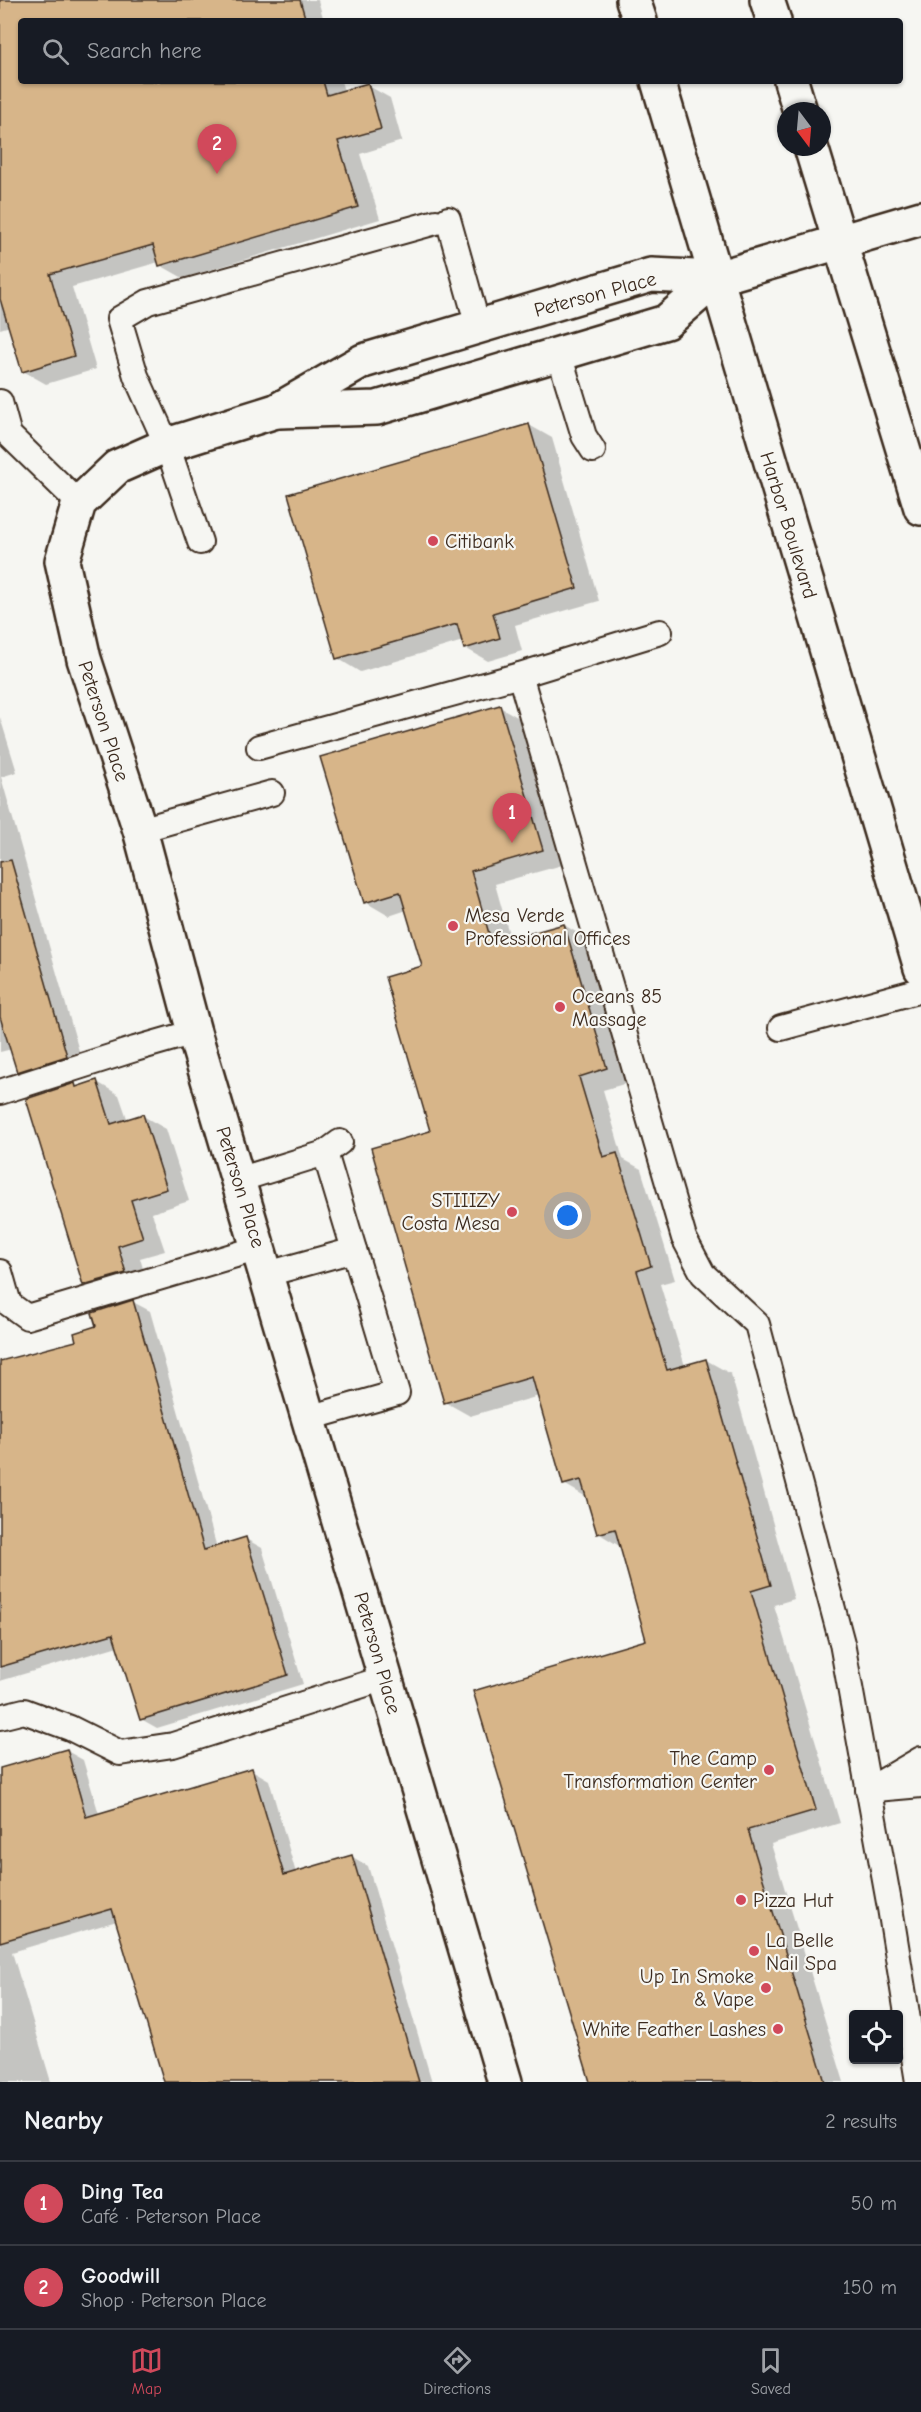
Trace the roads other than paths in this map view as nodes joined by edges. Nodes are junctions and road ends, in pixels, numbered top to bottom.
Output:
1 (633, 0) edge
2 (767, 0) edge
3 (639, 18) edge
4 (773, 18) edge
5 (658, 84) edge
6 (792, 84) edge
7 (797, 102) edge
8 (814, 156) edge
9 (921, 218) edge
10 (839, 242) junction
11 (717, 278) junction
12 (478, 326) junction
13 (559, 354) junction
14 (276, 411) junction
15 (2, 416) edge
16 (167, 446) junction
17 (593, 450) dead end
18 (80, 503) junction
19 (921, 508) edge
20 (200, 542) dead end
21 (660, 632) dead end
22 (520, 675) junction
23 (259, 747) dead end
24 (272, 793) dead end
25 (140, 830) junction
26 (921, 970) edge
27 (781, 1028) dead end
28 (194, 1032) junction
29 (0, 1092) edge
30 (238, 1179) junction
31 (354, 1250) junction
32 (263, 1261) junction
33 (0, 1272) edge
34 (309, 1418) junction
35 (385, 1678) junction
36 (0, 1717) edge
37 (921, 1759) edge
38 (921, 1785) edge
39 (868, 1790) junction
40 (505, 2082) edge
41 (918, 2082) edge

1 - 3 street
2 - 4 street
5 - 11 street, Harbor Boulevard
6 - 7 street
8 - 10 street
9 - 10 street
10 - 11 street
10 - 19 street
11 - 12 street, Peterson Place
11 - 13 street, Peterson Place
11 - 26 street, Harbor Boulevard
12 - 14 street, Peterson Place
12 - 16 lane
13 - 14 street, Peterson Place
13 - 17 lane
14 - 16 street, Peterson Place
15 - 18 lane
16 - 18 street, Peterson Place
16 - 20 lane
18 - 25 street, Peterson Place
21 - 22 lane
22 - 23 lane
22 - 39 lane
24 - 25 lane
25 - 28 street, Peterson Place
26 - 27 lane
28 - 29 lane
28 - 30 street, Peterson Place
30 - 31 lane
30 - 32 street, Peterson Place
31 - 32 lane
31 - 34 lane
32 - 33 lane
32 - 34 street, Peterson Place
34 - 35 street, Peterson Place
35 - 36 lane
35 - 40 street, Peterson Place
37 - 39 lane
38 - 39 lane
39 - 41 lane

